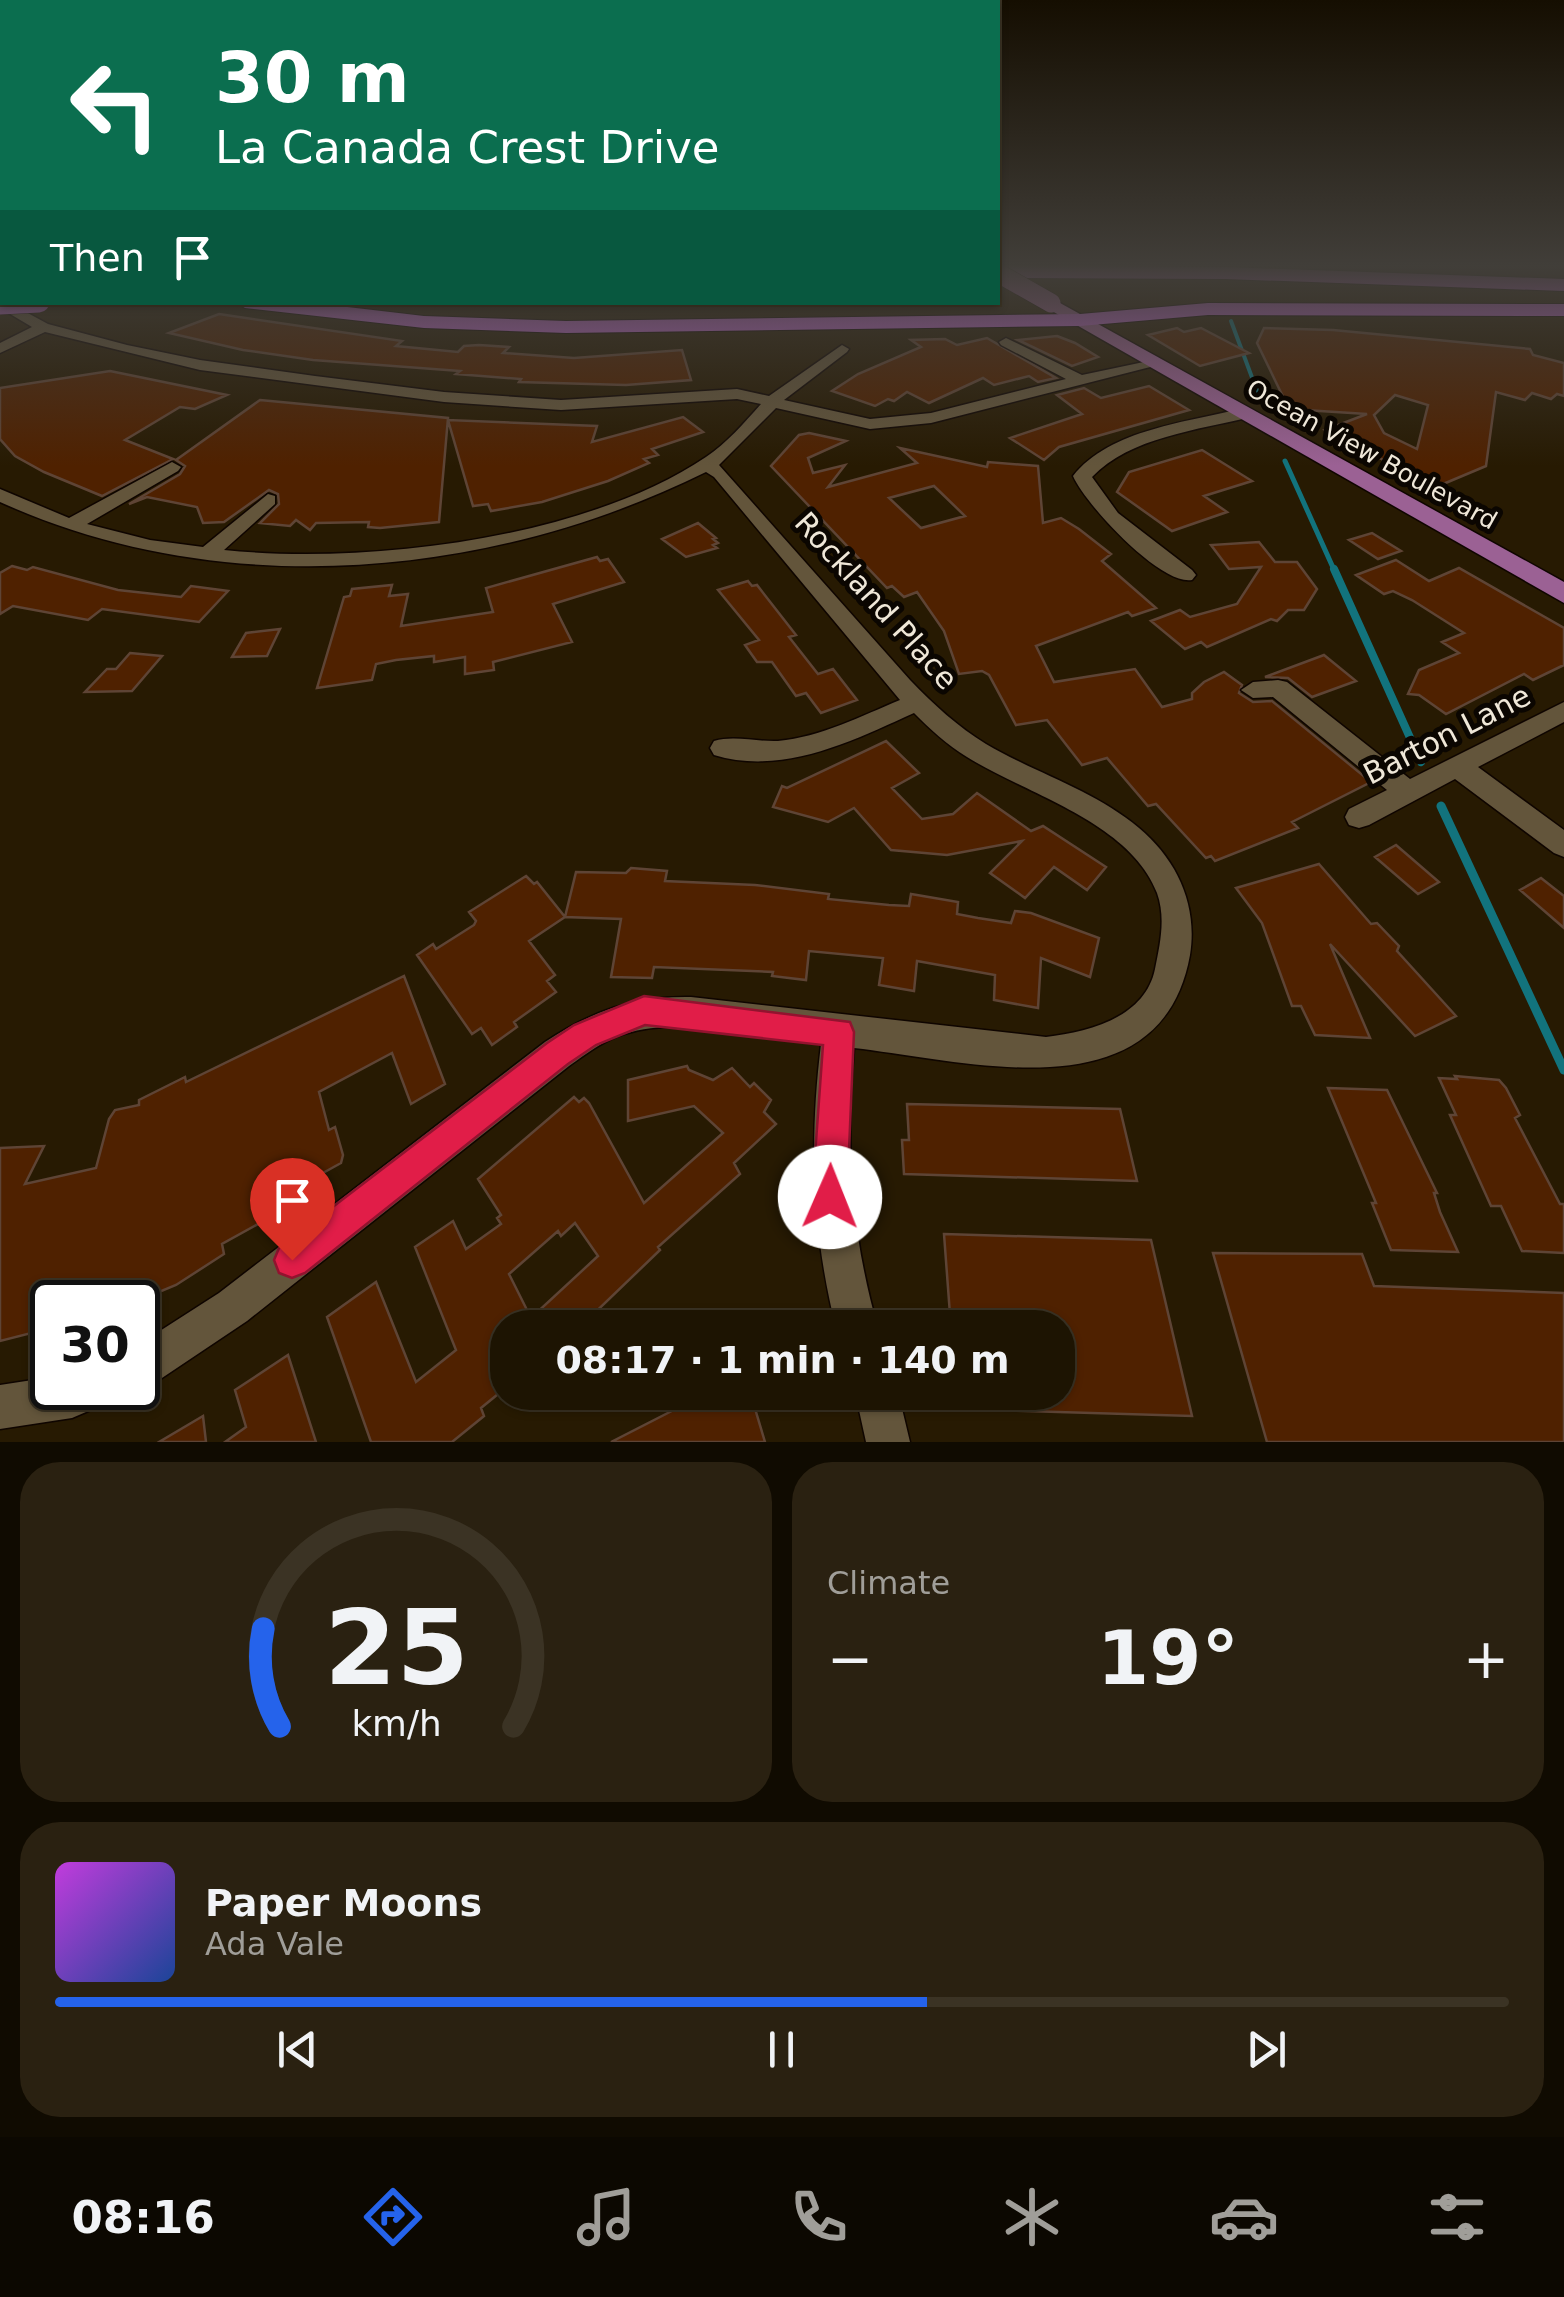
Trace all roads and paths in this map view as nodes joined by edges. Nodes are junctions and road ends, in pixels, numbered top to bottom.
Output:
1 (37, 331) edge
2 (58, 331) edge
3 (1100, 331) edge
4 (1006, 342) dead end
5 (0, 349) edge
6 (842, 349) dead end
7 (1153, 362) junction
8 (1081, 381) junction
9 (772, 402) junction
10 (1244, 413) junction
11 (706, 465) junction
12 (172, 467) dead end
13 (0, 495) edge
14 (268, 500) dead end
15 (71, 525) junction
16 (209, 552) junction
17 (1185, 575) dead end
18 (1564, 594) edge
19 (1253, 690) dead end
20 (916, 702) junction
21 (1564, 711) edge
22 (723, 748) dead end
23 (1458, 767) junction
24 (1408, 792) junction
25 (1360, 817) dead end
26 (1564, 846) edge
27 (839, 1032) junction
28 (852, 1310) edge
29 (160, 1354) edge
30 (30, 1402) edge
31 (0, 1407) edge
32 (880, 1410) edge
33 (888, 1442) edge

1 - 5 street
2 - 9 street
3 - 7 main road, Ocean View Boulevard
4 - 8 street
6 - 9 street
7 - 8 street
7 - 10 main road, Ocean View Boulevard
8 - 9 street
9 - 11 street
10 - 17 street
10 - 18 main road, Ocean View Boulevard
11 - 16 street
11 - 20 street, Rockland Place
12 - 15 street
13 - 15 street
14 - 16 street
15 - 16 street
19 - 24 street
20 - 22 street
20 - 27 street, Rockland Place
21 - 23 street, Barton Lane
23 - 24 street, Barton Lane
23 - 26 street
24 - 25 street, Barton Lane
27 - 28 street
27 - 29 street, Rockland Place
30 - 31 street
32 - 33 street

